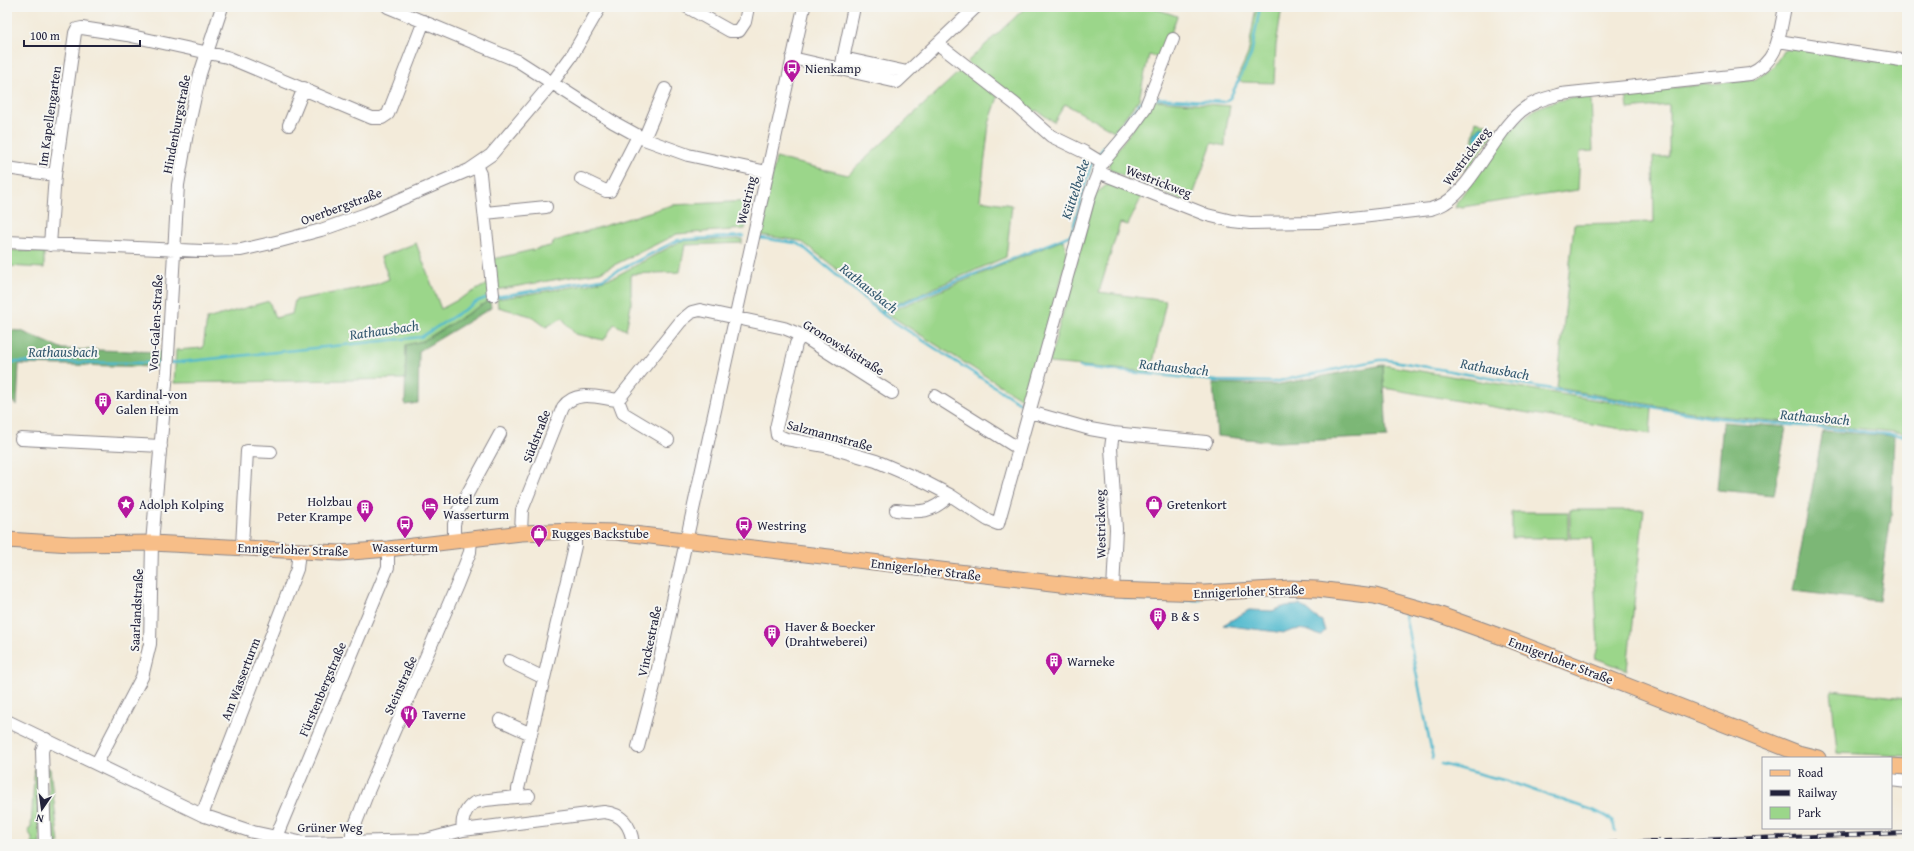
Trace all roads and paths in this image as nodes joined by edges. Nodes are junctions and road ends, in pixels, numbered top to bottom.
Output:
1 (222, 7) edge
2 (388, 7) edge
3 (600, 7) edge
4 (687, 7) edge
5 (748, 7) edge
6 (804, 7) edge
7 (854, 7) edge
8 (976, 7) edge
9 (1785, 7) edge
10 (424, 21) junction
11 (1173, 39) dead end
12 (1778, 41) junction
13 (938, 44) junction
14 (207, 51) junction
15 (792, 58) junction
16 (1907, 61) edge
17 (842, 64) junction
18 (552, 83) junction
19 (304, 88) junction
20 (665, 89) dead end
21 (289, 124) dead end
22 (641, 137) junction
23 (476, 166) junction
24 (1100, 167) junction
25 (7, 168) edge
26 (767, 172) junction
27 (55, 175) junction
28 (580, 179) dead end
29 (546, 207) dead end
30 (485, 213) junction
31 (7, 242) edge
32 (50, 245) junction
33 (173, 249) junction
34 (493, 295) dead end
35 (735, 318) junction
36 (801, 335) junction
37 (892, 393) dead end
38 (935, 396) dead end
39 (618, 400) junction
40 (1030, 412) junction
41 (1113, 433) junction
42 (500, 434) dead end
43 (21, 439) dead end
44 (668, 440) dead end
45 (1206, 442) dead end
46 (161, 446) junction
47 (1019, 447) junction
48 (271, 452) dead end
49 (950, 495) junction
50 (896, 510) dead end
51 (576, 531) junction
52 (521, 533) junction
53 (471, 538) junction
54 (7, 540) edge
55 (454, 540) junction
56 (686, 540) junction
57 (152, 543) junction
58 (242, 547) junction
59 (388, 550) junction
60 (299, 551) junction
61 (1113, 590) junction
62 (509, 661) dead end
63 (544, 678) junction
64 (500, 720) dead end
65 (7, 721) edge
66 (531, 734) junction
67 (46, 739) junction
68 (638, 747) dead end
69 (1815, 757) edge
70 (97, 763) junction
71 (1892, 766) edge
72 (1907, 767) edge
73 (1892, 780) edge
74 (1907, 782) edge
75 (202, 815) junction
76 (463, 830) junction
77 (276, 837) junction
78 (352, 842) junction
79 (45, 844) edge
80 (633, 844) edge

1 - 14 street, Hindenburgstraße
2 - 10 street
3 - 18 street, Overbergstraße
4 - 5 street
6 - 15 street, Westring
7 - 17 street
8 - 13 street
9 - 12 street, Westrickweg
10 - 18 street
10 - 19 street
11 - 24 street
12 - 16 street
12 - 24 street, Westrickweg
13 - 17 street
13 - 24 street, Westrickweg
14 - 19 street
14 - 27 street, Im Kapellengarten
14 - 33 street, Hindenburgstraße
15 - 17 street
15 - 26 street, Westring
18 - 22 street
18 - 23 street, Overbergstraße
19 - 21 street
20 - 22 street
22 - 26 street
22 - 28 street
23 - 30 street
23 - 33 street, Overbergstraße
24 - 40 street
25 - 27 street
26 - 35 street, Westring
27 - 32 street, Im Kapellengarten
29 - 30 street
30 - 34 street
31 - 32 street, Overbergstraße
32 - 33 street, Overbergstraße
33 - 46 street, Von-Galen-Straße
35 - 36 street, Gronowskistraße
35 - 39 street
35 - 56 street, Westring
36 - 37 street, Gronowskistraße
36 - 49 street, Salzmannstraße
38 - 47 street
39 - 44 street
39 - 52 street, Südstraße
40 - 41 street
40 - 47 street
41 - 45 street
41 - 61 street, Westrickweg
42 - 55 street
43 - 46 street
46 - 57 street, Von-Galen-Straße
47 - 49 street, Salzmannstraße
48 - 58 street
49 - 50 street
51 - 52 main road, Ennigerloher Straße
51 - 56 main road, Ennigerloher Straße
51 - 63 street
52 - 53 main road, Ennigerloher Straße
53 - 55 main road, Ennigerloher Straße
53 - 78 street, Steinstraße
54 - 57 main road, Ennigerloher Straße
55 - 59 main road, Ennigerloher Straße
56 - 61 main road, Ennigerloher Straße
56 - 68 street, Vinckestraße
57 - 58 main road, Ennigerloher Straße
57 - 70 street, Saarlandstraße
58 - 60 main road, Ennigerloher Straße
59 - 60 main road, Ennigerloher Straße
59 - 77 street, Fürstenbergstraße
60 - 75 street, Am Wasserturm
61 - 69 main road, Ennigerloher Straße
62 - 63 street
63 - 66 street
64 - 66 street
65 - 67 street, Grüner Weg
66 - 76 street
67 - 70 street, Grüner Weg
67 - 79 street
70 - 75 street, Grüner Weg
71 - 72 main road
73 - 74 street
75 - 77 street, Grüner Weg
76 - 78 street, Grüner Weg
76 - 80 street, Grüner Weg
77 - 78 street, Grüner Weg

